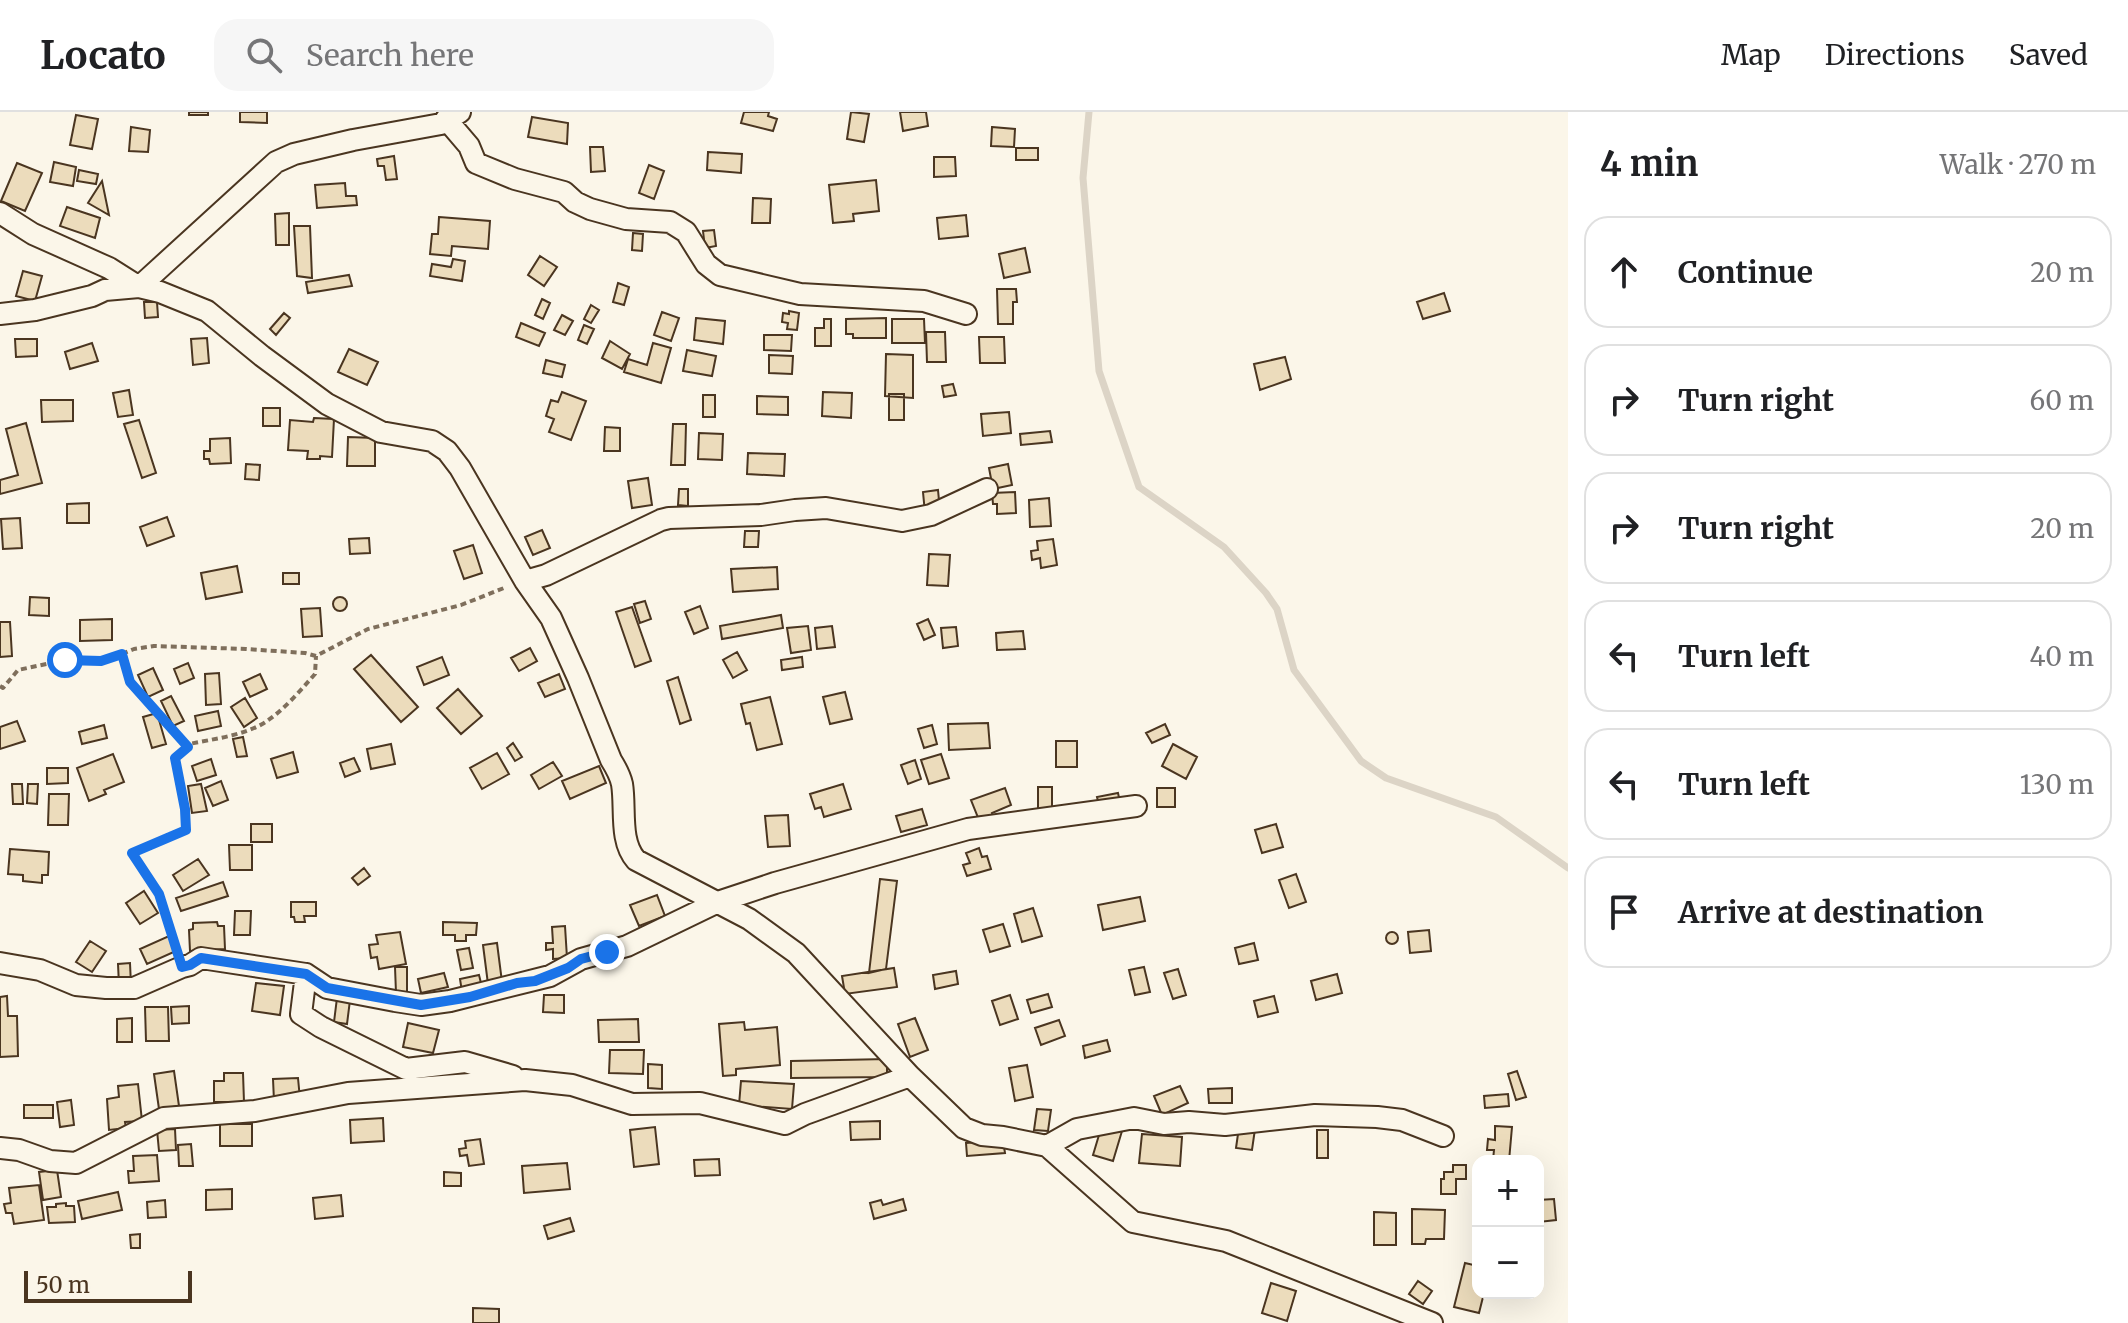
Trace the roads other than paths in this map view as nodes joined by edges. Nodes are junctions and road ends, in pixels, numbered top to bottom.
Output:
1 (452, 114) edge
2 (0, 213) edge
3 (139, 287) junction
4 (0, 314) edge
5 (966, 314) dead end
6 (987, 489) dead end
7 (525, 581) junction
8 (1136, 806) dead end
9 (718, 902) junction
10 (0, 963) edge
11 (306, 974) junction
12 (910, 1076) junction
13 (525, 1080) junction
14 (1443, 1136) dead end
15 (1047, 1146) junction
16 (0, 1148) edge
17 (1432, 1323) edge

1 - 3 street
1 - 5 street
2 - 3 street
3 - 4 street
3 - 7 street
6 - 7 street
7 - 9 street
8 - 9 street
9 - 11 street
9 - 12 street
10 - 11 street
11 - 13 street
12 - 13 street
12 - 15 street
13 - 16 street
14 - 15 street
15 - 17 street

